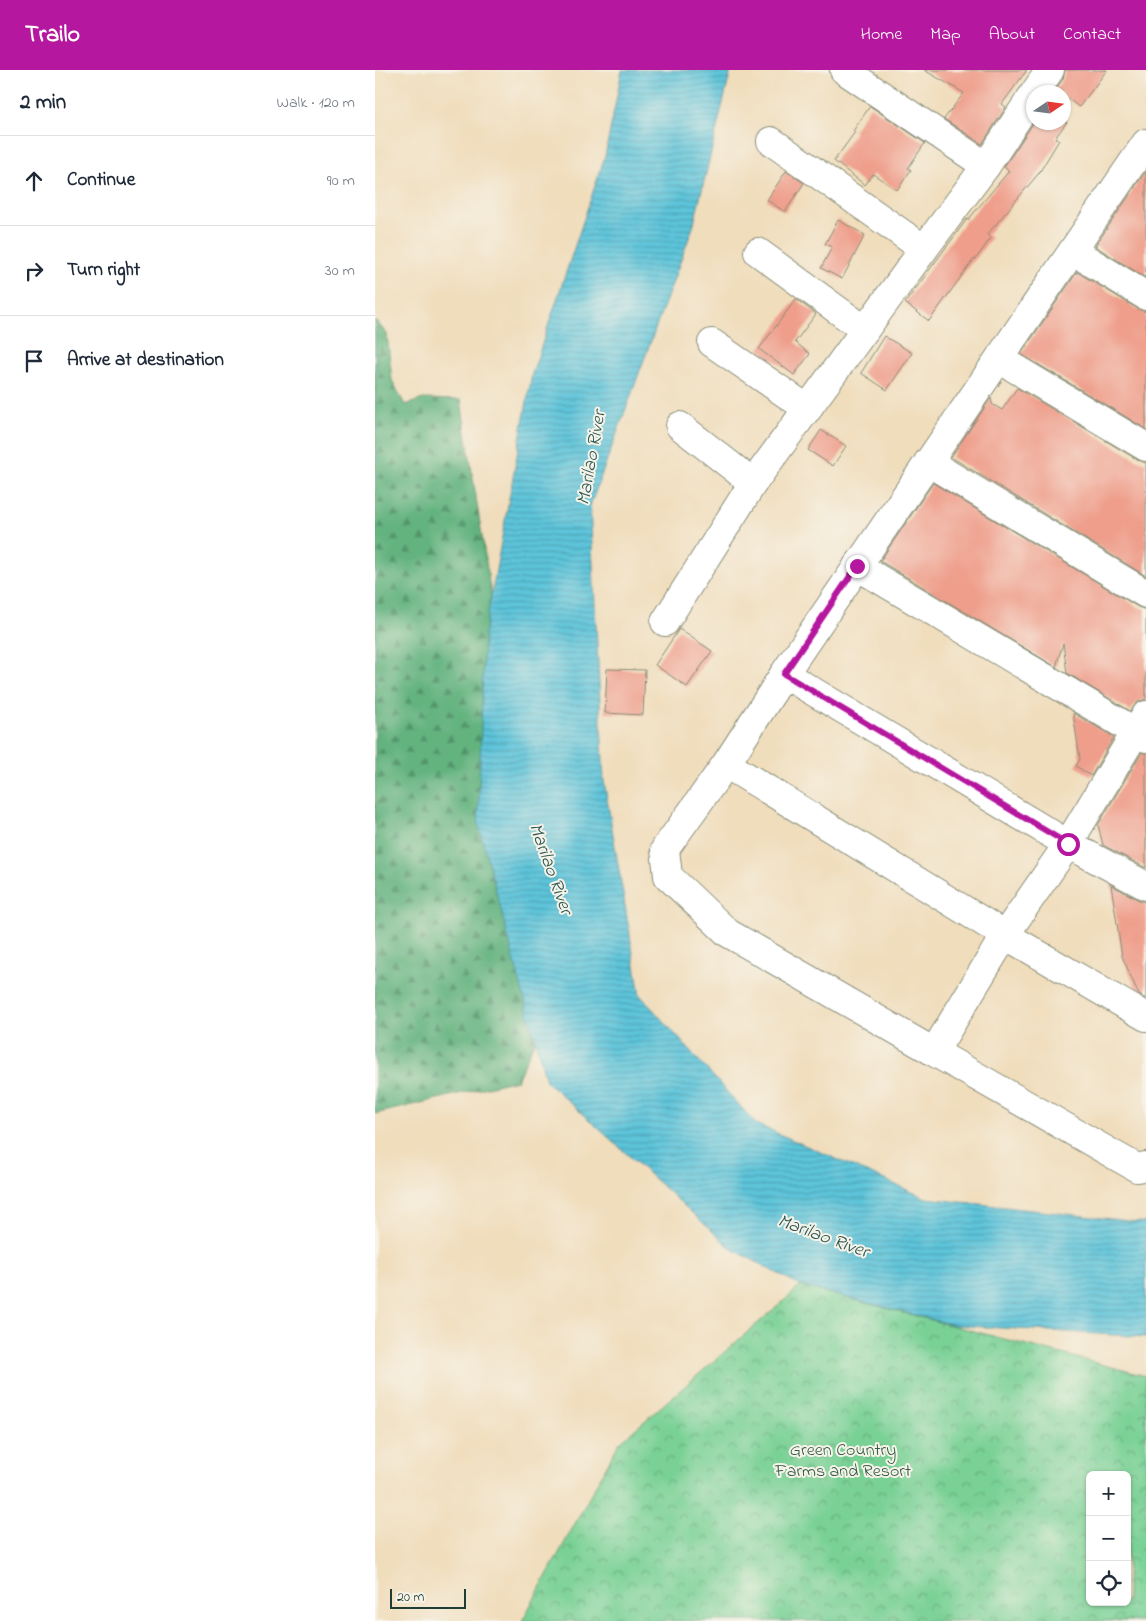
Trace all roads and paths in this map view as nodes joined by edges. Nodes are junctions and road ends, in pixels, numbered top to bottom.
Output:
1 (844, 70) edge
2 (1050, 70) edge
3 (1040, 85) edge
4 (1026, 106) edge
5 (771, 141) dead end
6 (1145, 146) edge
7 (986, 166) junction
8 (923, 249) junction
9 (1073, 251) junction
10 (758, 252) dead end
11 (1146, 296) edge
12 (865, 330) junction
13 (712, 343) dead end
14 (999, 359) junction
15 (808, 409) junction
16 (680, 426) dead end
17 (1146, 447) edge
18 (928, 462) junction
19 (753, 483) junction
20 (857, 566) junction
21 (1146, 594) edge
22 (665, 622) dead end
23 (784, 674) junction
24 (1143, 728) edge
25 (726, 764) junction
26 (1068, 844) junction
27 (1146, 886) edge
28 (1005, 935) junction
29 (1146, 1017) edge
30 (934, 1052) junction
31 (1146, 1166) edge

1 - 7 street
2 - 3 street
4 - 7 street
5 - 8 street
6 - 9 street
7 - 8 street
8 - 12 street
9 - 11 street
9 - 14 street
10 - 12 street
12 - 15 street
13 - 15 street
14 - 17 street
14 - 18 street
15 - 19 street
16 - 19 street
18 - 20 street
18 - 21 street
19 - 22 street
20 - 23 street
20 - 24 street
23 - 25 street
23 - 26 street
24 - 26 street
25 - 28 street
25 - 30 street
26 - 27 street
26 - 28 street
28 - 29 street
28 - 30 street
30 - 31 street

